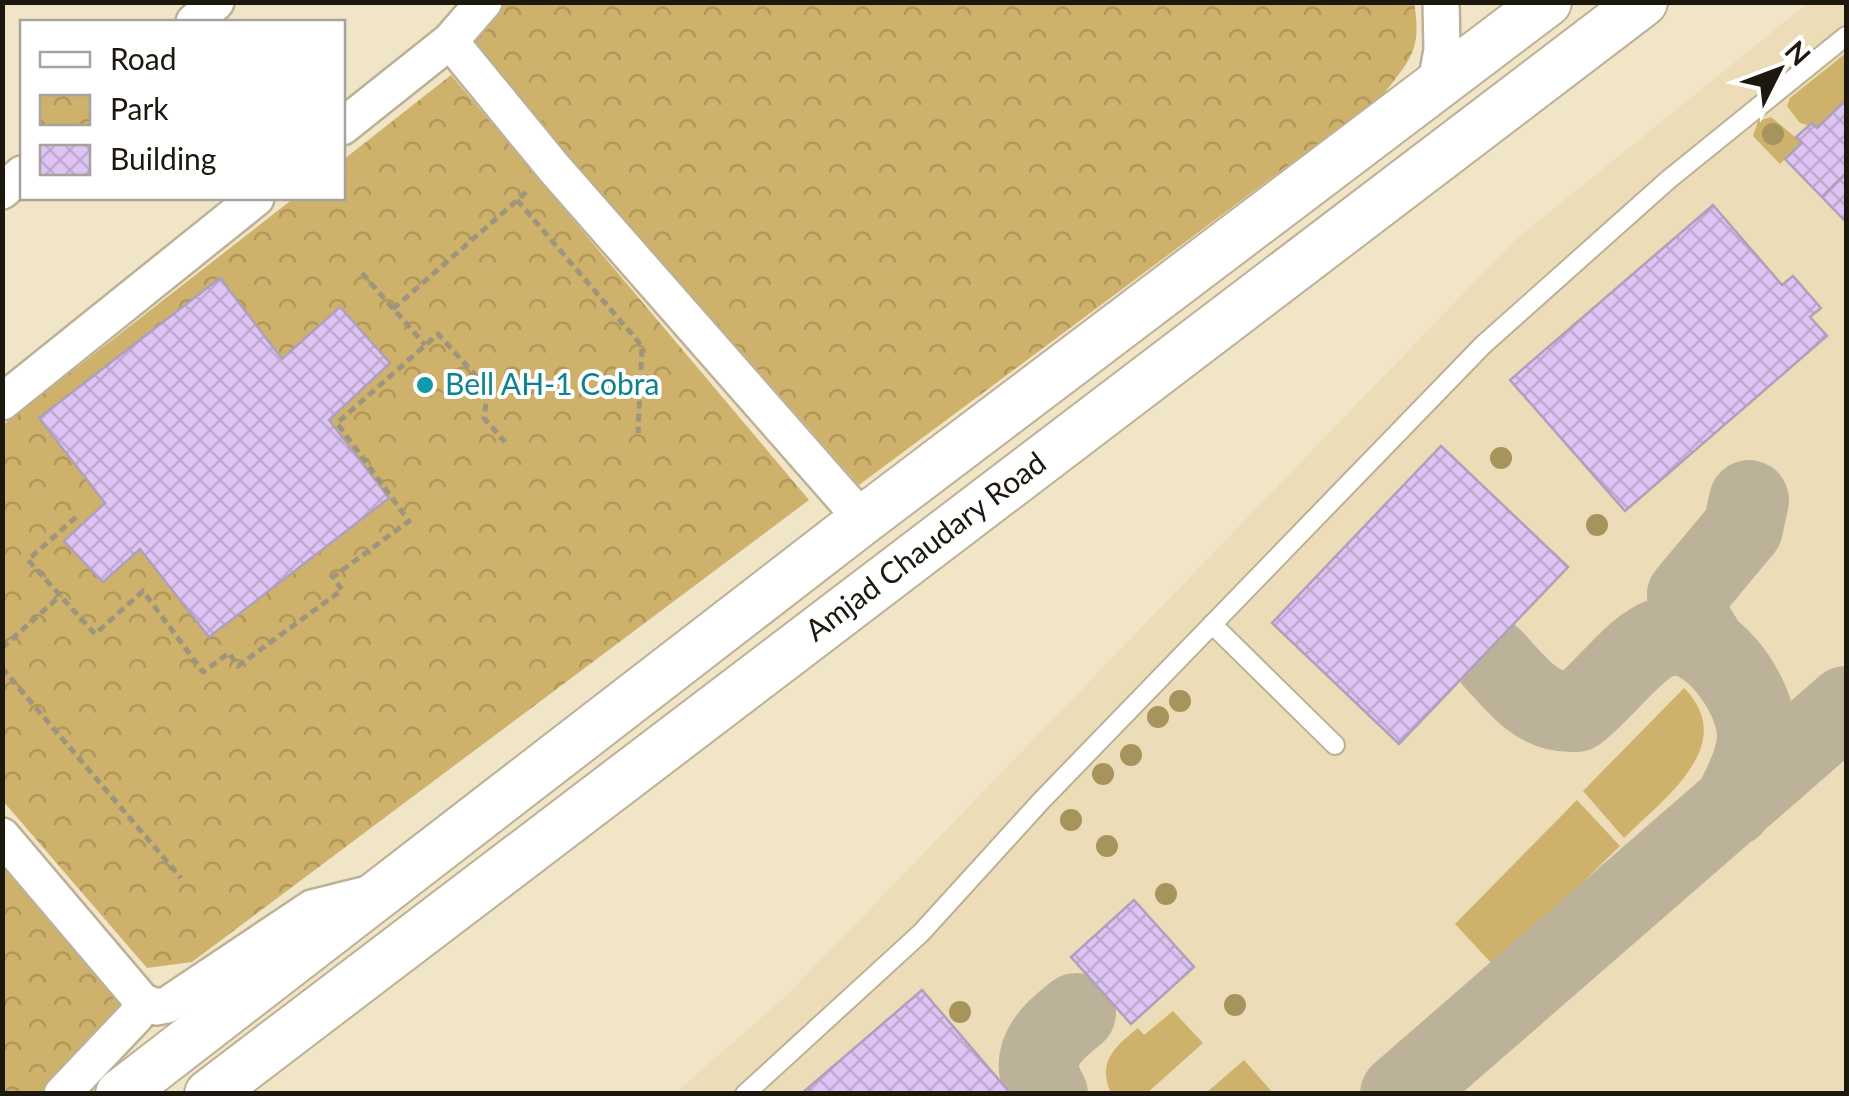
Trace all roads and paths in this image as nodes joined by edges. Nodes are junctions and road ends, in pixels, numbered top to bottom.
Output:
1 (216, 2) edge
2 (484, 2) edge
3 (1441, 2) edge
4 (1547, 2) edge
5 (1628, 7) edge
6 (196, 20) edge
7 (1846, 36) edge
8 (450, 41) junction
9 (1434, 88) junction
10 (345, 126) edge
11 (554, 168) junction
12 (254, 200) edge
13 (517, 200) junction
14 (362, 272) dead end
15 (393, 308) junction
16 (425, 346) junction
17 (2, 402) edge
18 (638, 433) dead end
19 (505, 442) dead end
20 (76, 517) dead end
21 (863, 520) junction
22 (61, 595) junction
23 (1212, 624) junction
24 (2, 648) edge
25 (2, 668) edge
26 (1334, 746) dead end
27 (2, 836) edge
28 (181, 878) dead end
29 (384, 890) junction
30 (142, 1002) junction
31 (62, 1094) edge
32 (120, 1094) edge
33 (210, 1094) edge
34 (745, 1094) edge

1 - 6 street
2 - 8 street
3 - 9 street
4 - 9 main road, Amjad Chaudary Road
5 - 33 main road, Amjad Chaudary Road
7 - 23 lane
8 - 10 street
8 - 11 street
9 - 21 main road, Amjad Chaudary Road
11 - 13 path
11 - 21 street
12 - 17 street
13 - 15 path
13 - 18 path
14 - 15 path
15 - 16 path
16 - 19 path
16 - 22 path
20 - 22 path
21 - 29 main road, Amjad Chaudary Road
22 - 24 path
23 - 26 lane
23 - 34 lane
25 - 28 path
27 - 30 street
29 - 30 street
29 - 32 main road, Amjad Chaudary Road
30 - 31 street

